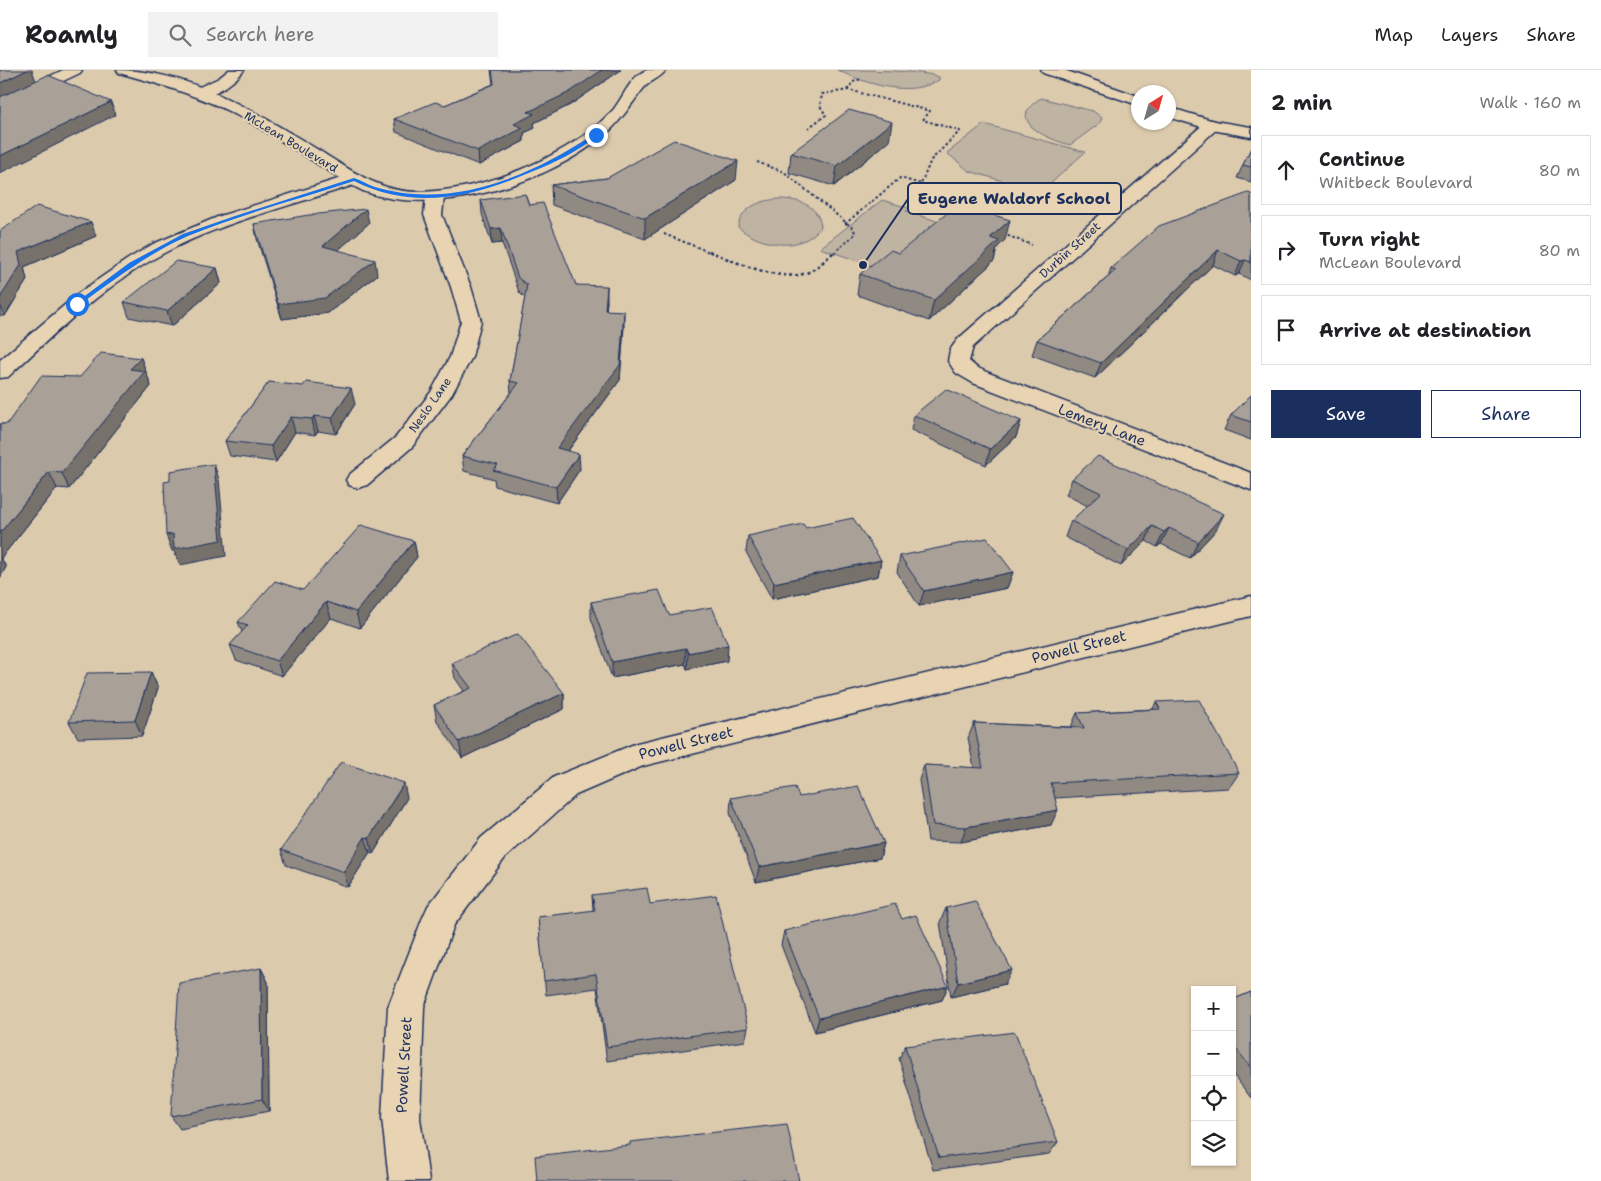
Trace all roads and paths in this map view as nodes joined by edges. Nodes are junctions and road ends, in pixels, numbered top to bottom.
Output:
1 (75, 70) edge
2 (124, 70) edge
3 (237, 70) edge
4 (658, 70) edge
5 (1048, 70) edge
6 (861, 79) dead end
7 (847, 90) junction
8 (198, 93) junction
9 (1131, 98) edge
10 (0, 106) edge
11 (1176, 114) edge
12 (1212, 125) junction
13 (808, 128) dead end
14 (1251, 132) edge
15 (757, 162) dead end
16 (354, 179) junction
17 (921, 184) junction
18 (435, 197) junction
19 (975, 210) edge
20 (845, 224) junction
21 (664, 234) edge
22 (1002, 234) edge
23 (1065, 255) junction
24 (958, 360) joint
25 (0, 372) edge
26 (358, 480) dead end
27 (1251, 482) edge
28 (1251, 606) edge
29 (409, 1181) edge

1 - 10 street
2 - 8 street, McLean Boulevard
3 - 8 street
4 - 18 street, McLean Boulevard
5 - 9 street
6 - 7 path
7 - 13 path
7 - 17 path
8 - 16 street, McLean Boulevard
11 - 12 street
12 - 14 street
12 - 23 street, Durbin Street
15 - 20 path
16 - 18 street, McLean Boulevard
16 - 25 street
17 - 19 path
17 - 20 path
18 - 26 street, Neslo Lane
20 - 21 path
22 - 23 path
23 - 24 street, Durbin Street
24 - 27 street, Lemery Lane
28 - 29 street, Powell Street

